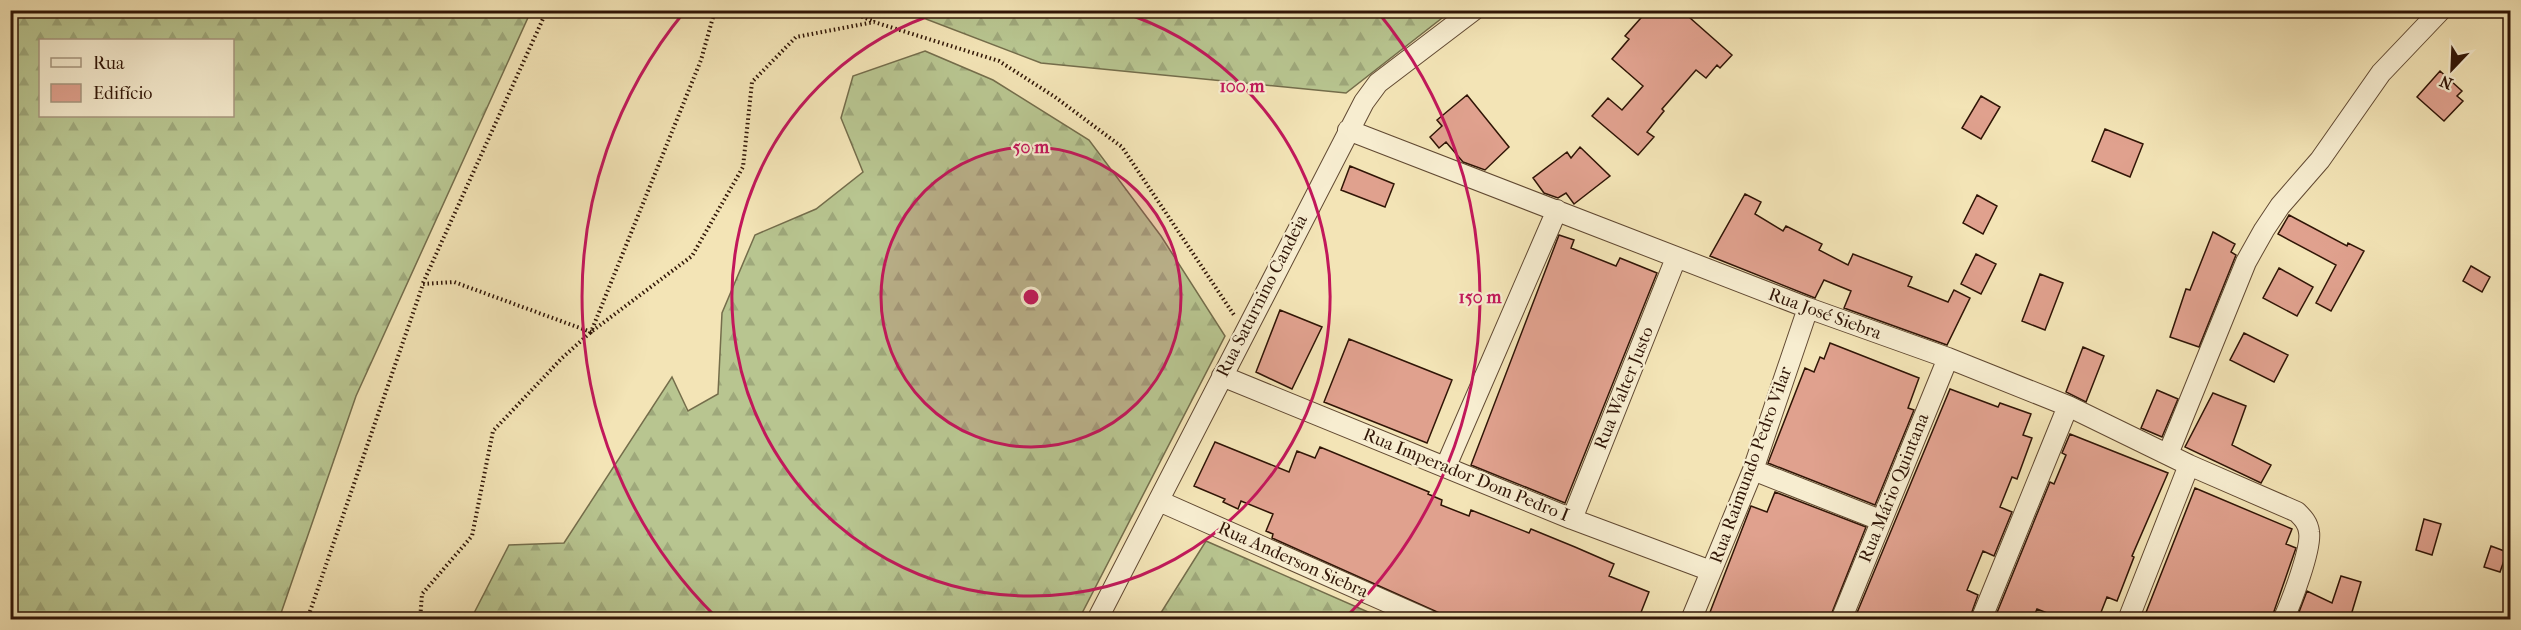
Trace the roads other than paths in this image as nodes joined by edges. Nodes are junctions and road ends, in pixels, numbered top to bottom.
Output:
1 (1474, 10) edge
2 (2441, 10) edge
3 (1348, 130) junction
4 (1557, 210) junction
5 (1676, 258) junction
6 (1808, 308) junction
7 (1948, 358) junction
8 (1222, 376) junction
9 (2068, 406) junction
10 (2168, 454) junction
11 (2189, 465) junction
12 (1446, 466) junction
13 (1753, 470) junction
14 (1159, 501) junction
15 (1572, 519) junction
16 (1880, 520) junction
17 (1712, 571) junction
18 (1097, 620) edge
19 (1428, 620) edge
20 (1691, 620) edge
21 (1841, 620) edge
22 (1981, 620) edge
23 (2127, 620) edge
24 (2283, 620) edge

1 - 3 street, Rua Saturnino Candeia
2 - 10 street
3 - 4 street, Rua José Siebra
3 - 8 street, Rua Saturnino Candeia
4 - 5 street, Rua José Siebra
4 - 12 street
5 - 6 street, Rua José Siebra
5 - 15 street, Rua Walter Justo
6 - 7 street, Rua José Siebra
6 - 13 street, Rua Raimundo Pedro Vilar
7 - 9 street, Rua José Siebra
7 - 16 street, Rua Mário Quintana
8 - 12 street, Rua Imperador Dom Pedro I
8 - 14 street, Rua Saturnino Candeia
9 - 10 street, Rua José Siebra
9 - 22 street
10 - 11 street, Rua José Siebra
11 - 23 street
11 - 24 street, Rua José Siebra
12 - 15 street, Rua Imperador Dom Pedro I
13 - 16 street
13 - 17 street, Rua Raimundo Pedro Vilar
14 - 18 street, Rua Saturnino Candeia
14 - 19 street, Rua Anderson Siebra
15 - 17 street, Rua Imperador Dom Pedro I
16 - 21 street, Rua Mário Quintana
17 - 20 street, Rua Raimundo Pedro Vilar

